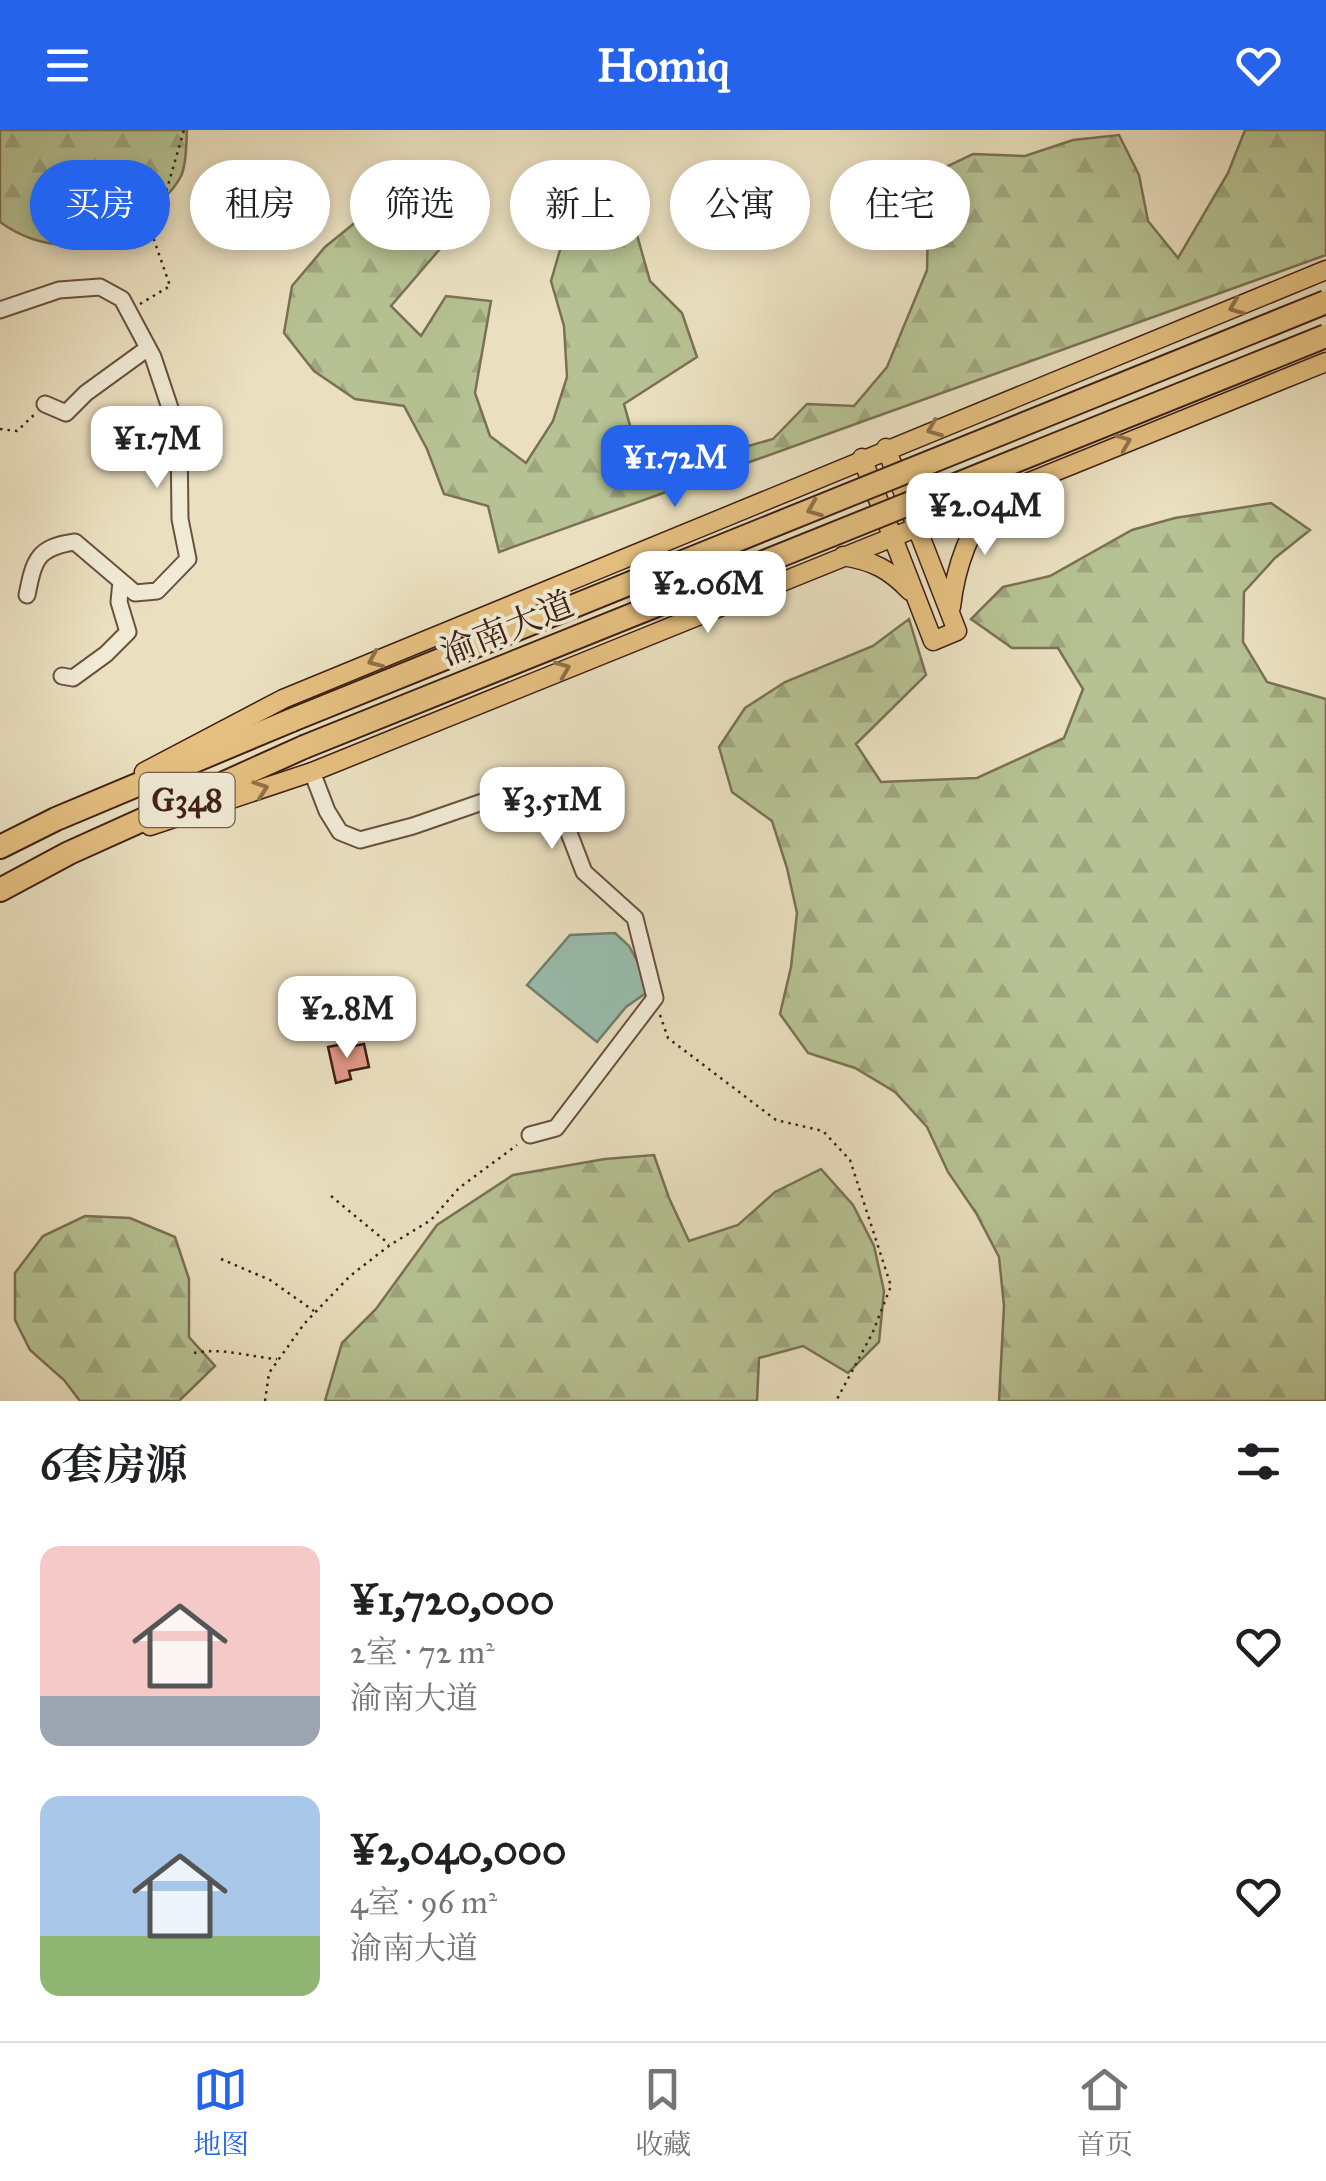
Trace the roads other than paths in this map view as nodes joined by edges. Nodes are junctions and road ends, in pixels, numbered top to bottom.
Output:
1 (1326, 270) edge
2 (1326, 302) edge
3 (0, 310) edge
4 (1326, 336) edge
5 (148, 348) junction
6 (1326, 362) edge
7 (45, 404) road end
8 (886, 448) junction
9 (862, 458) junction
10 (995, 494) junction
11 (916, 526) junction
12 (892, 535) junction
13 (842, 556) junction
14 (121, 581) junction
15 (27, 595) dead end
16 (917, 600) junction
17 (950, 612) junction
18 (62, 676) dead end
19 (312, 772) junction
20 (56, 818) junction
21 (0, 847) edge
22 (69, 853) junction
23 (0, 890) edge
24 (530, 1134) road end

1 -> 8 main road
2 -> 20 highway, 渝南大道 / G348, bridge
3 - 5 street
4 - 22 highway, 渝南大道 / G348, bridge
5 - 7 street
5 - 14 street
10 -> 6 main road
8 - 9 main road
8 - 11 main road
9 - 12 main road
9 -> 20 main road
10 - 11 main road
10 - 17 main road
11 - 12 main road
11 - 17 main road
12 - 13 main road
12 - 16 main road
13 - 16 main road
19 -> 13 main road
14 - 15 street
14 - 18 street
16 - 17 main road
22 -> 19 main road
19 - 24 street
20 - 21 highway, 渝南大道 / G348
22 - 23 highway, 渝南大道 / G348

